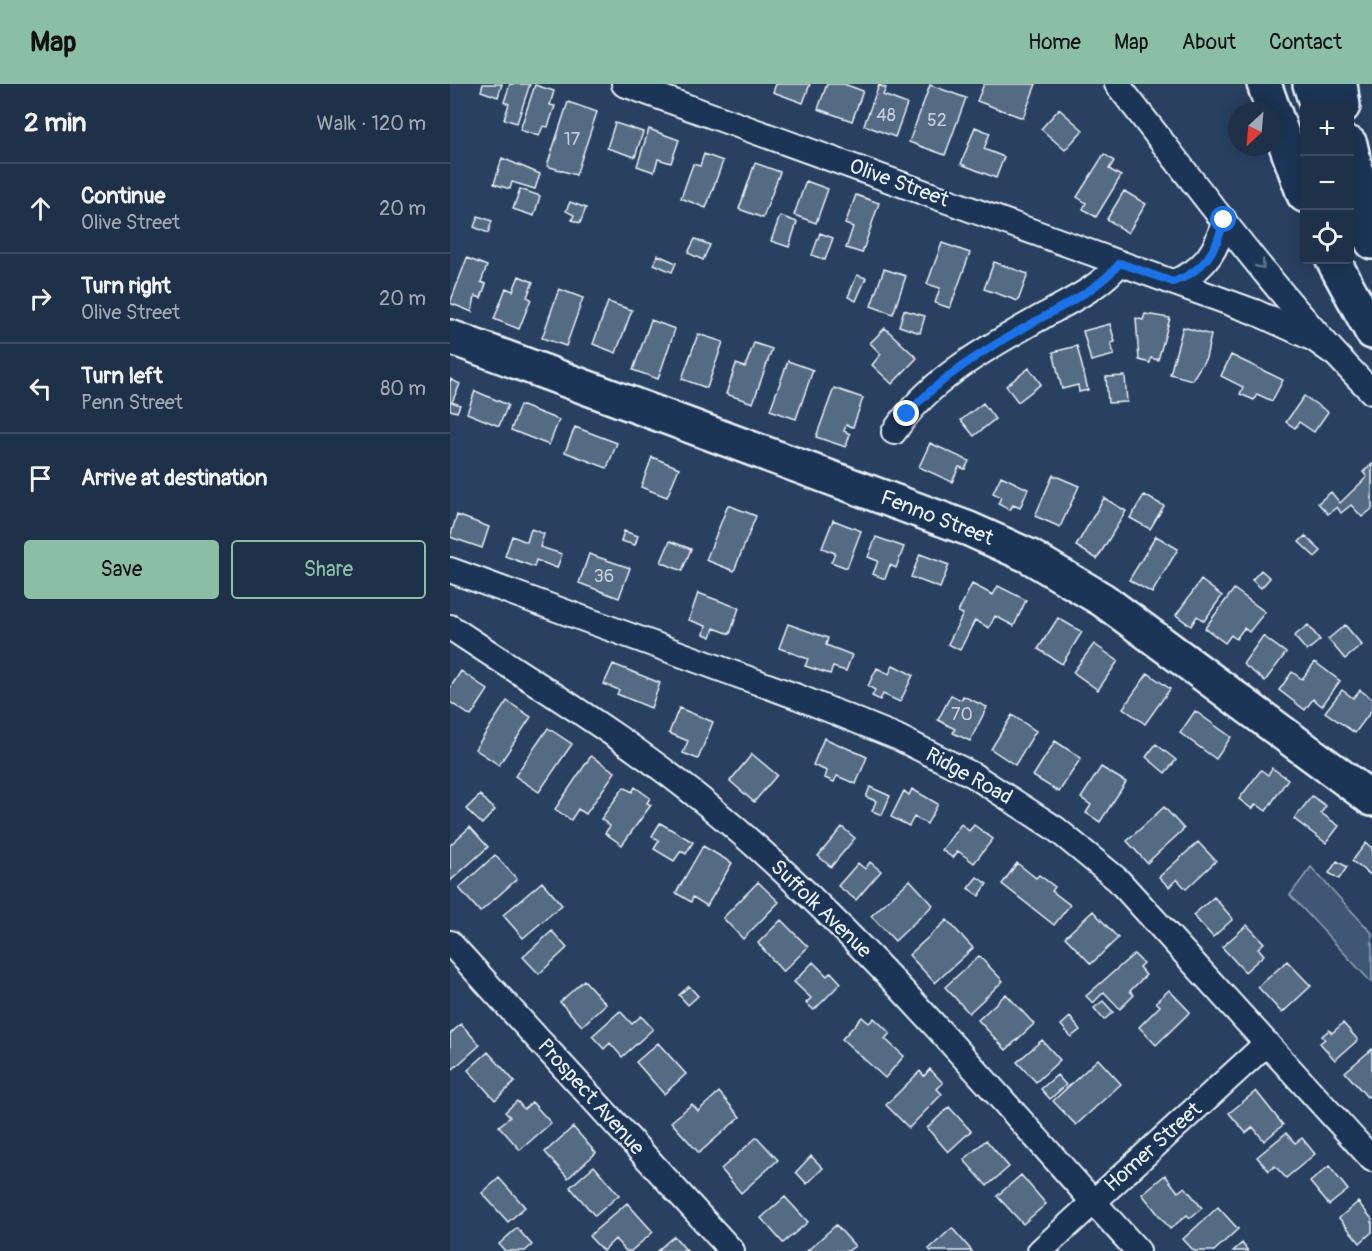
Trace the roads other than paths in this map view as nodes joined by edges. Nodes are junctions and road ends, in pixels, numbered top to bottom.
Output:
1 (1117, 84) edge
2 (1264, 84) edge
3 (1310, 84) edge
4 (1340, 84) edge
5 (639, 87) edge
6 (1316, 102) edge
7 (1342, 102) edge
8 (1353, 156) edge
9 (1300, 181) edge
10 (1354, 202) edge
11 (1224, 220) junction
12 (1372, 243) edge
13 (1120, 263) junction
14 (1336, 264) edge
15 (1173, 282) junction
16 (1372, 332) edge
17 (450, 337) edge
18 (1335, 354) junction
19 (1372, 392) edge
20 (894, 432) dead end
21 (450, 570) edge
22 (450, 627) edge
23 (1372, 799) edge
24 (450, 943) edge
25 (1267, 1043) junction
26 (1372, 1159) edge
27 (1093, 1202) junction
28 (732, 1251) edge
29 (1040, 1251) edge
30 (1138, 1251) edge

1 - 11 street
2 - 9 main road
3 - 6 main road
4 - 7 main road
5 - 13 street, Olive Street
8 - 12 main road
10 - 12 main road
11 - 15 street
11 -> 18 street
13 - 15 street, Olive Street
13 - 20 street
14 - 16 main road
15 - 18 street, Olive Street
17 - 23 main road, Fenno Street
18 - 19 street
21 - 25 street, Ridge Road
22 - 27 street, Suffolk Avenue
24 - 28 street, Prospect Avenue
25 - 26 street, Ridge Road
25 - 27 street, Homer Street
27 - 29 street, Homer Street
27 - 30 street, Suffolk Avenue

